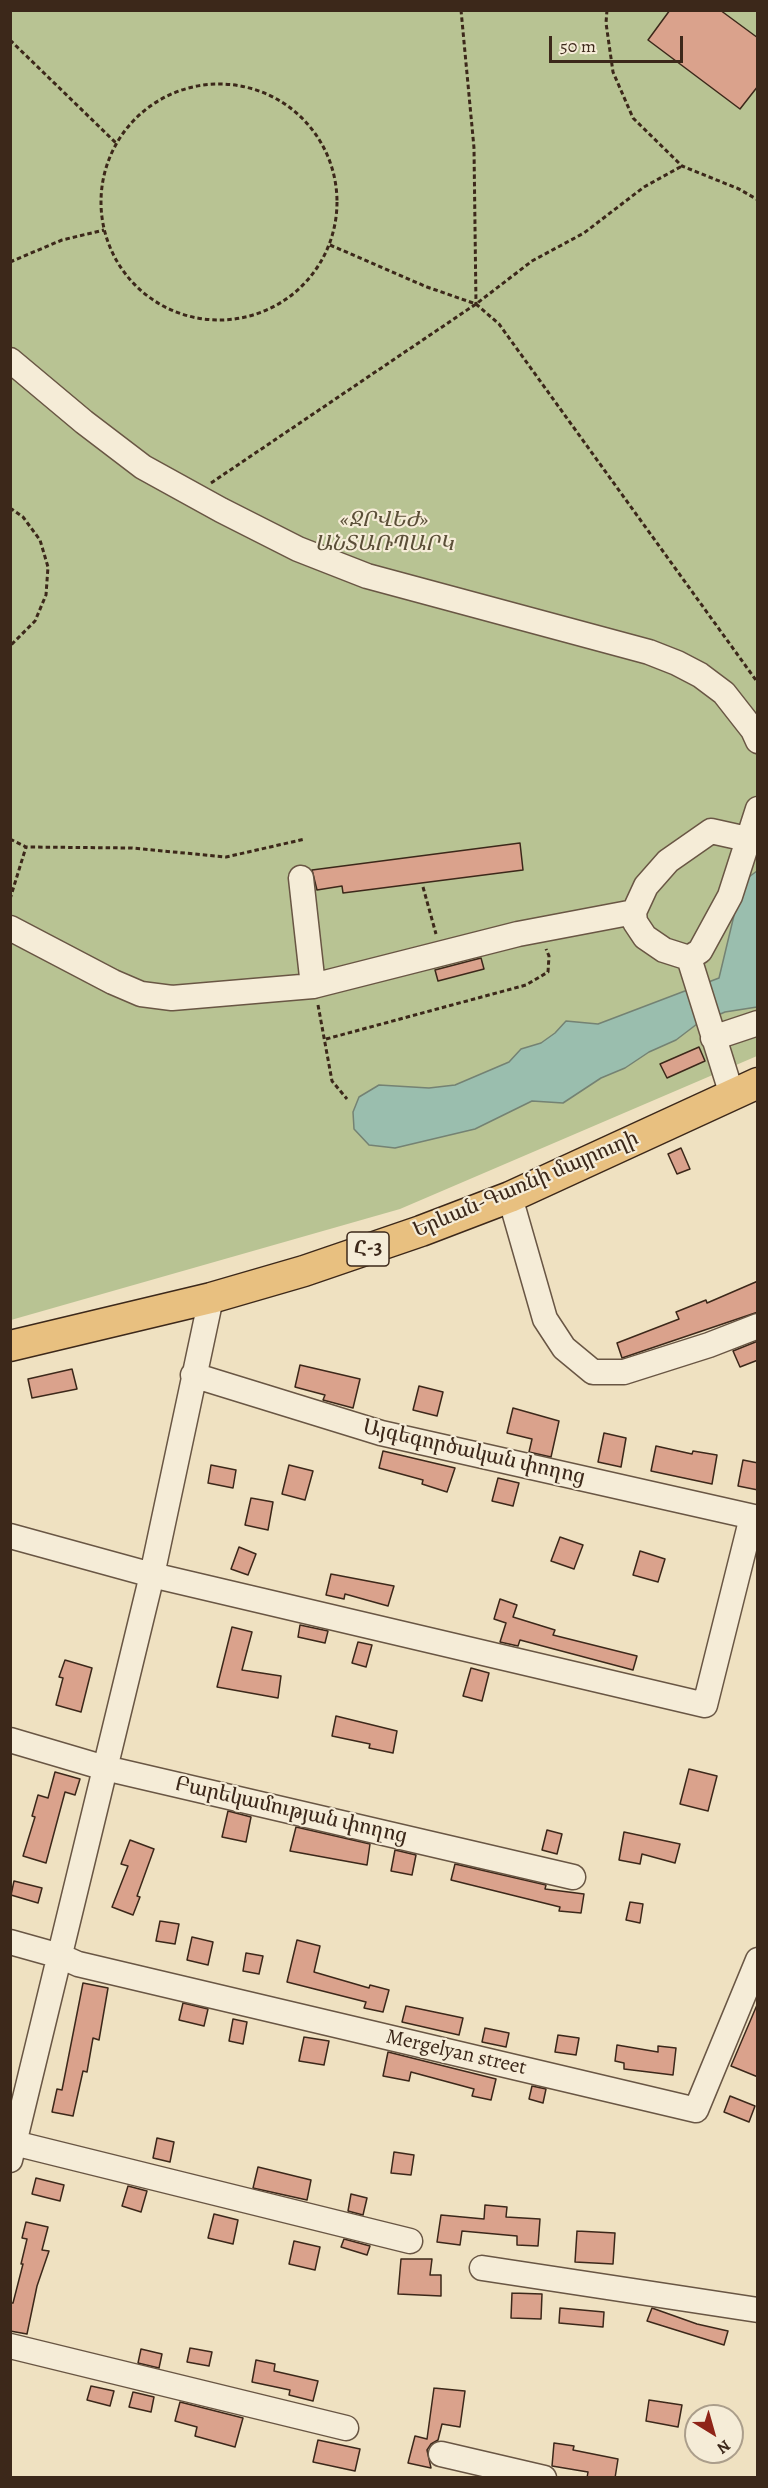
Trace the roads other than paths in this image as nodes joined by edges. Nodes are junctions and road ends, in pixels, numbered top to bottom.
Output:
1 (10, 360) edge
2 (758, 741) edge
3 (758, 809) edge
4 (747, 839) junction
5 (302, 878) dead end
6 (634, 912) junction
7 (10, 928) edge
8 (691, 964) junction
9 (313, 986) junction
10 (758, 1023) edge
11 (711, 1033) junction
12 (745, 1089) edge
13 (510, 1197) junction
14 (211, 1298) junction
15 (758, 1326) edge
16 (10, 1346) edge
17 (194, 1375) junction
18 (755, 1517) edge
19 (10, 1536) edge
20 (152, 1575) junction
21 (10, 1740) edge
22 (105, 1768) junction
23 (573, 1877) dead end
24 (10, 1942) edge
25 (60, 1956) junction
26 (758, 1960) edge
27 (12, 2148) edge
28 (410, 2241) dead end
29 (483, 2268) dead end
30 (758, 2310) edge
31 (10, 2346) edge
32 (346, 2428) dead end
33 (441, 2454) dead end
34 (544, 2478) edge

1 - 2 street
3 - 4 street
4 - 6 street
4 - 8 street
5 - 9 street
6 - 8 street
6 - 9 street
7 - 9 street
8 - 11 street
10 - 11 street
11 - 12 street
12 - 13 main road, Երևան-Գառնի մայրուղի / Հ-3
13 - 14 main road, Երևան-Գառնի մայրուղի / Հ-3
13 - 15 street
14 - 16 main road, Երևան-Գառնի մայրուղի / Հ-3
14 - 17 street
17 - 18 street, Այգեգործական փողոց
17 - 20 street
18 - 20 street
19 - 20 street
20 - 22 street
21 - 22 street, Բարեկամության փողոց
22 - 23 street, Բարեկամության փողոց
22 - 25 street
24 - 25 street
25 - 26 street, Mergelyan street
25 - 27 street
27 - 28 street
29 - 30 street
31 - 32 street
33 - 34 street

